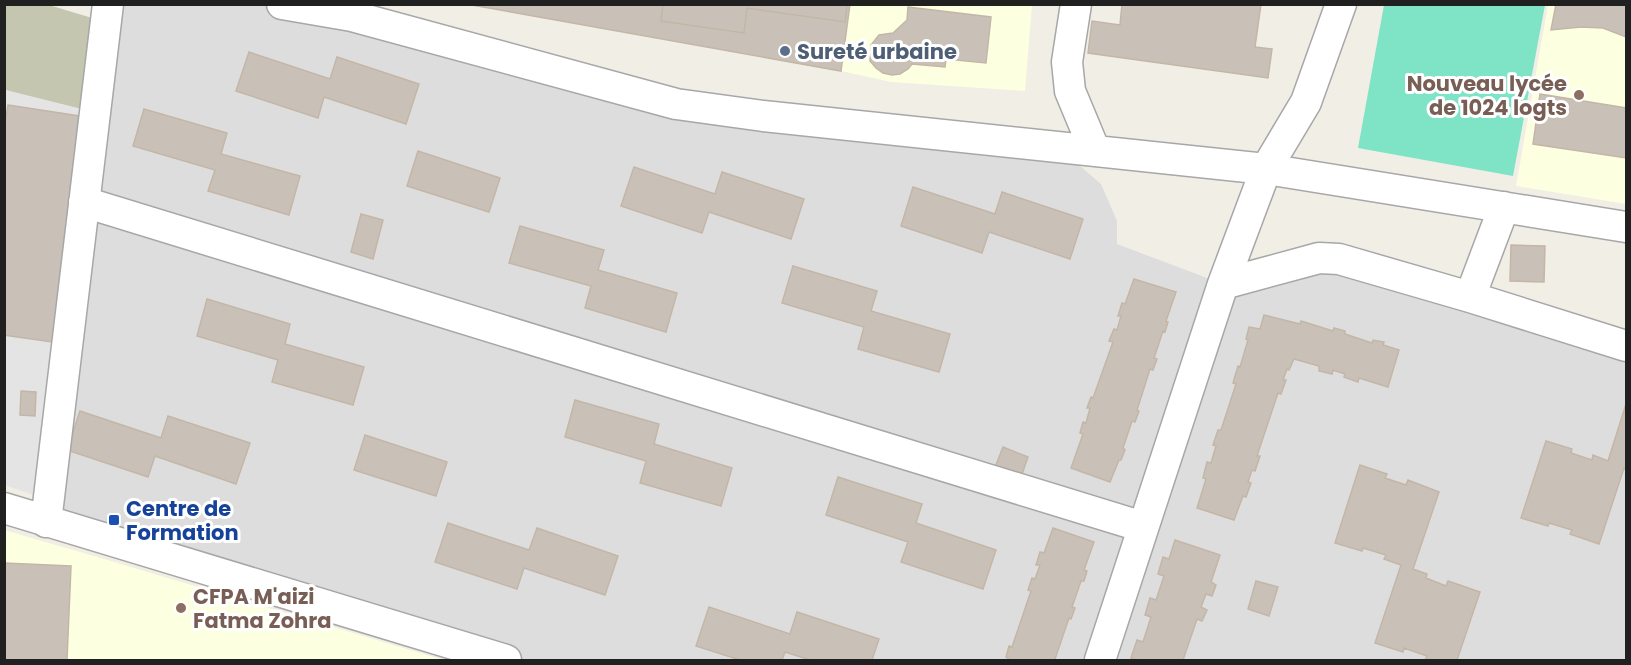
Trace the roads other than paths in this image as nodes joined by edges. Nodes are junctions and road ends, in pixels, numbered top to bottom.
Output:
1 (108, 4) edge
2 (282, 4) edge
3 (1076, 4) edge
4 (1341, 4) edge
5 (353, 10) edge
6 (1095, 151) junction
7 (1266, 169) junction
8 (84, 202) junction
9 (1504, 207) junction
10 (1626, 227) edge
11 (1223, 284) junction
12 (1470, 297) junction
13 (1626, 346) edge
14 (4, 508) edge
15 (46, 522) junction
16 (1143, 527) junction
17 (506, 660) edge
18 (1100, 660) edge

1 - 8 street
2 - 5 street
3 - 6 street
4 - 7 street
5 - 6 street
6 - 7 street
7 - 9 street
7 - 11 street
8 - 15 street
8 - 16 street
9 - 10 street
9 - 12 street
11 - 12 street
11 - 16 street
12 - 13 street
14 - 15 street
15 - 17 street
16 - 18 street

